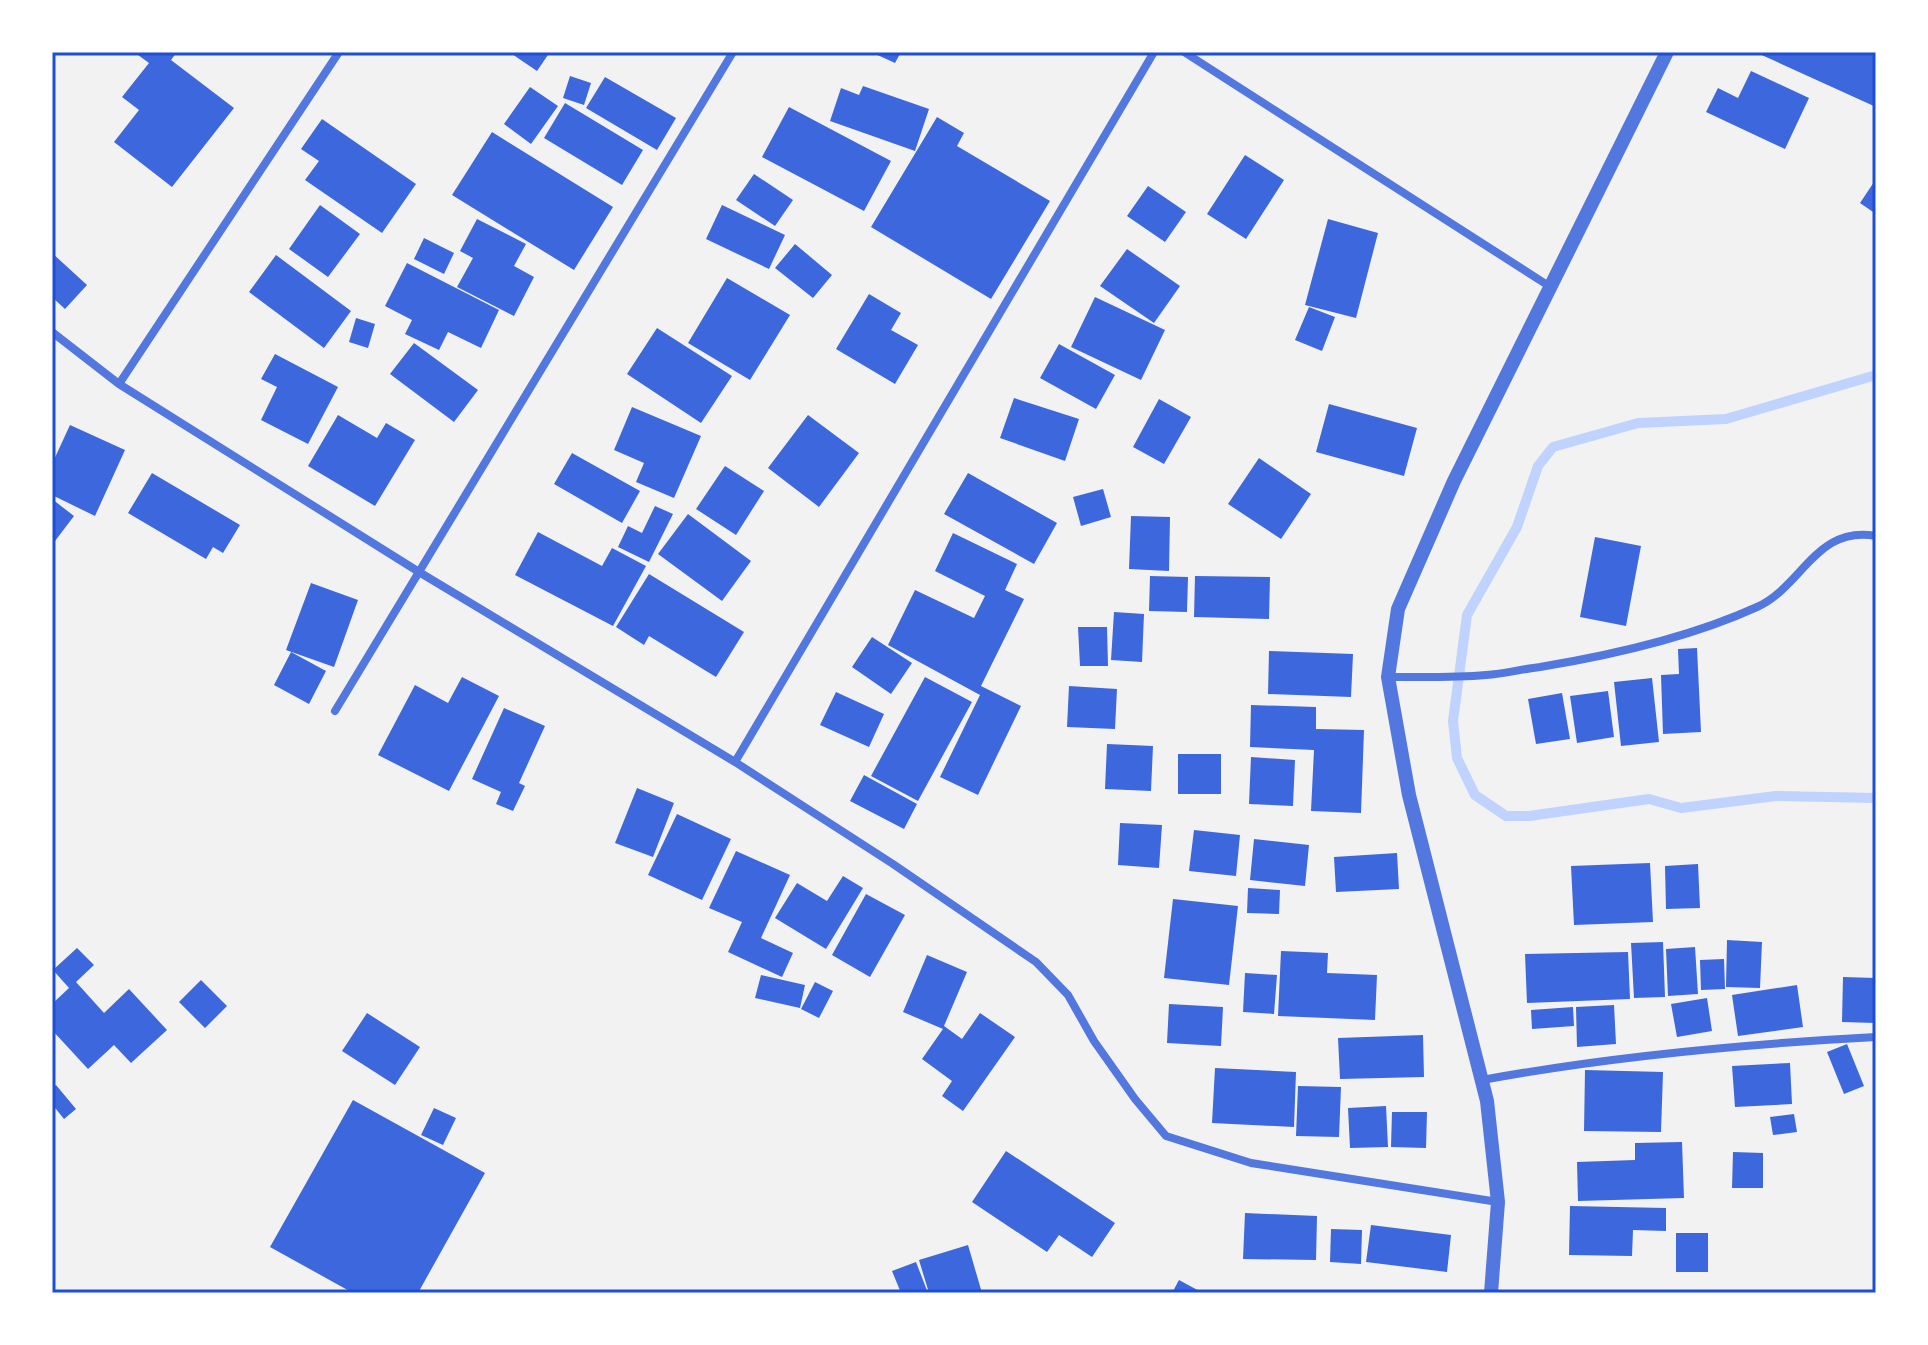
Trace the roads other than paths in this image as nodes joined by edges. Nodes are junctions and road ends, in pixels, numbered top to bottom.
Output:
1 (339, 52) edge
2 (733, 52) edge
3 (1154, 52) edge
4 (1184, 52) edge
5 (1667, 52) edge
6 (1549, 286) junction
7 (52, 332) edge
8 (119, 384) junction
9 (1876, 536) edge
10 (419, 572) junction
11 (1388, 677) junction
12 (335, 711) dead end
13 (735, 762) junction
14 (1876, 1037) edge
15 (1482, 1080) junction
16 (1498, 1202) junction
17 (1491, 1293) edge

1 - 8 street
2 - 10 street
3 - 13 street
4 - 6 street
5 - 6 street
6 - 11 street
7 - 8 street
8 - 10 street
9 - 11 street
10 - 12 street
10 - 13 street
11 - 15 street
13 - 16 street
14 - 15 street
15 - 16 street
16 - 17 street

